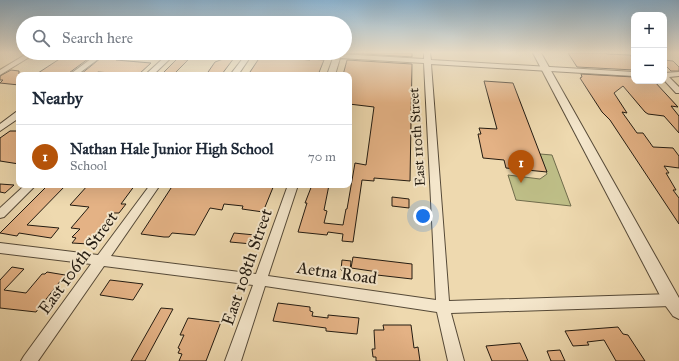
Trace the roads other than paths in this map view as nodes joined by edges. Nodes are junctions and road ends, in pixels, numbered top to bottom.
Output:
1 (545, 69) edge
2 (428, 70) edge
3 (560, 70) edge
4 (631, 74) edge
5 (679, 74) edge
6 (667, 75) edge
7 (667, 78) edge
8 (679, 91) edge
9 (16, 116) edge
10 (0, 128) edge
11 (28, 188) edge
12 (153, 188) edge
13 (292, 188) edge
14 (0, 214) edge
15 (0, 248) edge
16 (101, 261) junction
17 (260, 280) junction
18 (671, 300) junction
19 (443, 307) junction
20 (679, 311) edge
21 (29, 361) edge
22 (233, 361) edge
23 (456, 361) edge

1 - 18 street
2 - 19 street, East 110th Street
3 - 4 street
5 - 6 street
7 - 8 street
9 - 10 street
11 - 14 street
12 - 16 street, East 106th Street
13 - 17 street, East 108th Street
15 - 16 street, Aetna Road
16 - 17 street, Aetna Road
16 - 21 street, East 106th Street
17 - 19 street, Aetna Road
17 - 22 street, East 108th Street
18 - 19 street, Aetna Road
18 - 20 street
19 - 23 street, East 110th Street

